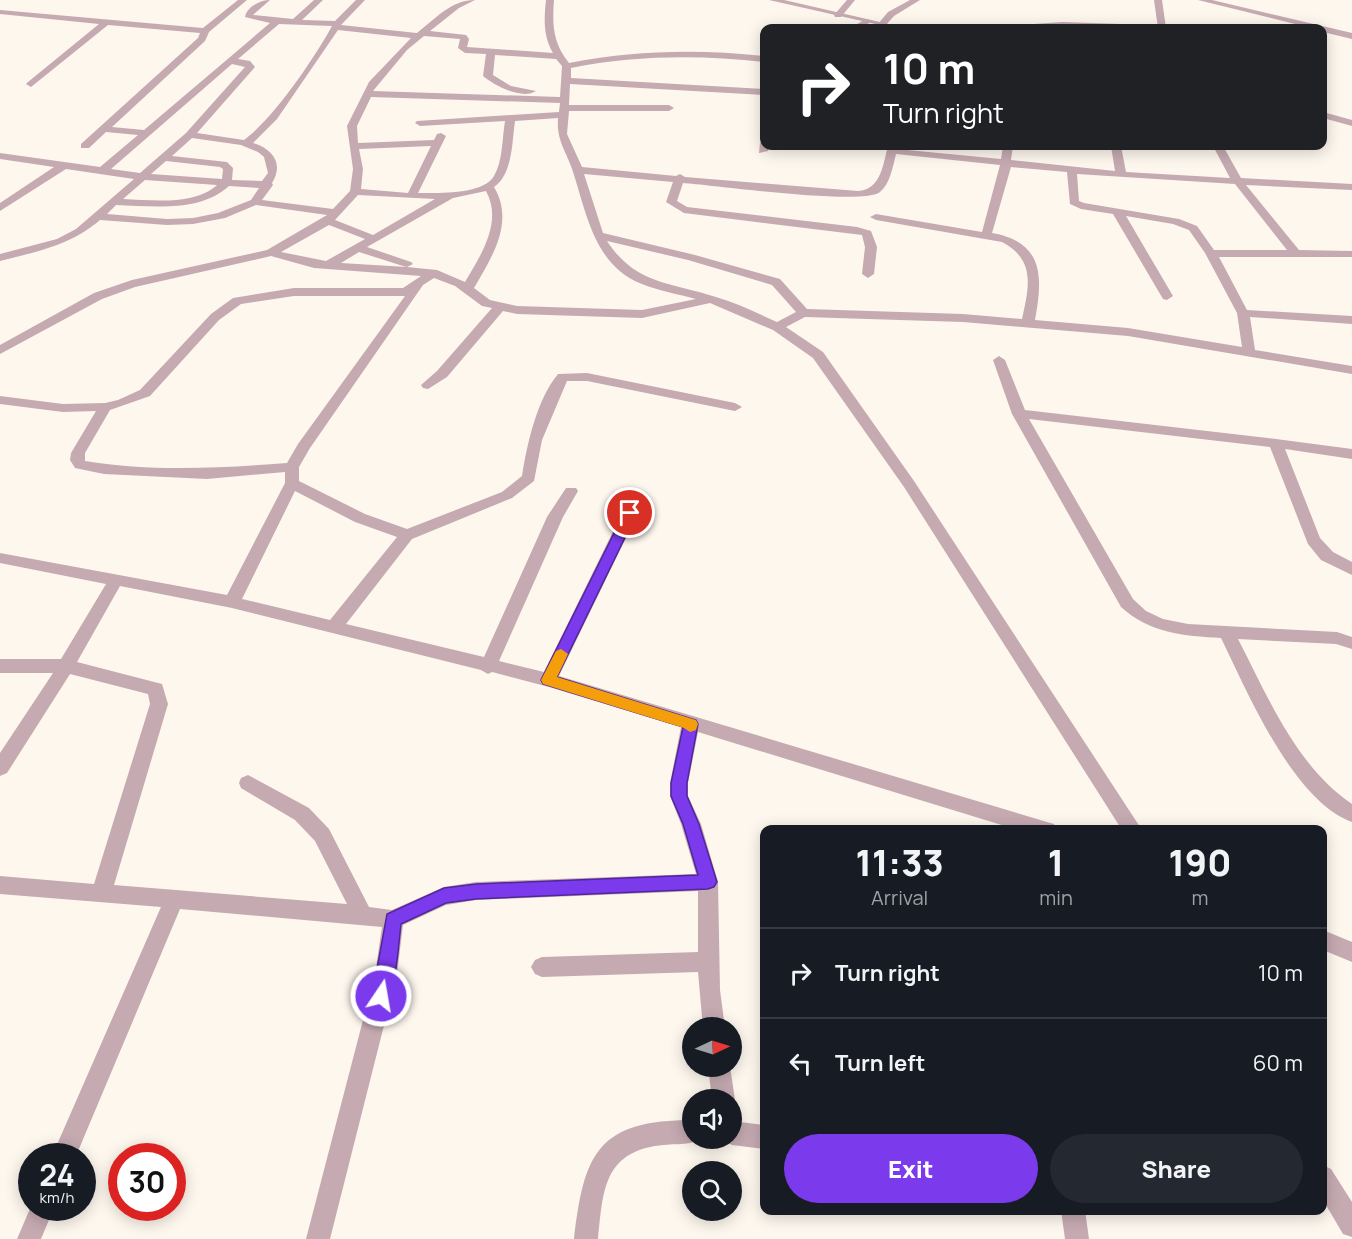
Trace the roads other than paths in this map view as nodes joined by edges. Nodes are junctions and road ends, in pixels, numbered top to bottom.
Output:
1 (243, 0) edge
2 (266, 0) edge
3 (319, 0) edge
4 (361, 0) edge
5 (471, 0) edge
6 (550, 0) edge
7 (773, 0) edge
8 (851, 0) edge
9 (916, 0) edge
10 (1158, 0) edge
11 (1202, 0) edge
12 (0, 12) edge
13 (838, 15) junction
14 (277, 21) junction
15 (296, 21) junction
16 (869, 21) junction
17 (105, 23) junction
18 (863, 24) edge
19 (882, 24) joint
20 (1161, 24) edge
21 (1301, 24) edge
22 (336, 26) junction
23 (1327, 30) edge
24 (205, 31) junction
25 (421, 35) junction
26 (1352, 36) edge
27 (490, 52) junction
28 (760, 58) edge
29 (231, 61) junction
30 (562, 61) junction
31 (31, 84) dead end
32 (760, 92) edge
33 (368, 94) junction
34 (565, 99) junction
35 (669, 108) dead end
36 (1327, 117) edge
37 (510, 118) junction
38 (448, 122) junction
39 (420, 123) dead end
40 (1352, 123) edge
41 (105, 129) junction
42 (149, 133) junction
43 (189, 135) junction
44 (438, 143) junction
45 (245, 144) junction
46 (85, 146) dead end
47 (354, 146) junction
48 (891, 150) edge
49 (908, 150) edge
50 (1008, 150) edge
51 (1117, 150) edge
52 (1220, 150) edge
53 (0, 156) edge
54 (165, 158) junction
55 (1006, 162) junction
56 (63, 166) junction
57 (578, 170) junction
58 (102, 171) junction
59 (1072, 171) junction
60 (1121, 175) junction
61 (144, 177) junction
62 (680, 177) junction
63 (1238, 180) junction
64 (227, 182) junction
65 (268, 185) junction
66 (488, 186) junction
67 (1352, 187) edge
68 (355, 192) junction
69 (412, 195) junction
70 (449, 196) junction
71 (114, 202) junction
72 (255, 202) junction
73 (0, 208) edge
74 (1118, 213) junction
75 (97, 216) junction
76 (331, 217) junction
77 (876, 217) dead end
78 (598, 234) junction
79 (986, 236) junction
80 (374, 239) junction
81 (357, 248) junction
82 (1351, 248) edge
83 (271, 253) junction
84 (1211, 253) junction
85 (1296, 254) junction
86 (0, 258) edge
87 (328, 266) junction
88 (433, 273) junction
89 (868, 274) dead end
90 (419, 285) junction
91 (468, 288) junction
92 (1167, 296) dead end
93 (711, 299) junction
94 (499, 308) junction
95 (804, 313) junction
96 (1243, 313) junction
97 (1352, 320) edge
98 (1028, 323) junction
99 (777, 327) junction
100 (0, 350) edge
101 (1249, 352) junction
102 (999, 360) dead end
103 (1352, 370) edge
104 (428, 385) dead end
105 (0, 400) edge
106 (105, 407) junction
107 (735, 407) dead end
108 (1019, 414) junction
109 (1276, 443) junction
110 (1352, 454) edge
111 (292, 475) junction
112 (571, 491) dead end
113 (630, 513) dead end
114 (407, 535) junction
115 (0, 558) edge
116 (1352, 569) edge
117 (115, 582) junction
118 (231, 603) junction
119 (333, 628) junction
120 (1226, 632) junction
121 (1352, 643) edge
122 (0, 666) edge
123 (66, 666) junction
124 (488, 667) junction
125 (549, 680) junction
126 (691, 724) junction
127 (7, 747) edge
128 (0, 768) edge
129 (248, 783) dead end
130 (1352, 814) edge
131 (1030, 825) edge
132 (1130, 825) edge
133 (708, 882) junction
134 (0, 885) edge
135 (101, 894) junction
136 (174, 900) junction
137 (363, 915) junction
138 (393, 919) junction
139 (1327, 942) edge
140 (1352, 952) edge
141 (709, 962) junction
142 (542, 967) dead end
143 (713, 1017) edge
144 (682, 1132) edge
145 (742, 1134) edge
146 (760, 1136) edge
147 (70, 1143) edge
148 (1327, 1183) edge
149 (1074, 1215) edge
150 (37, 1221) edge
151 (1352, 1225) edge
152 (29, 1239) edge
153 (318, 1239) edge
154 (586, 1239) edge
155 (1077, 1239) edge

1 - 24 street
2 - 14 street
3 - 15 street
4 - 22 street
5 - 25 street
6 - 30 street
7 - 13 street
8 - 13 street
9 - 19 street
10 - 20 street
11 - 21 street
12 - 17 street
13 - 16 street
14 - 15 street
14 - 29 street
15 - 22 street
16 - 18 street
16 - 19 street
17 - 24 street
17 - 31 street
22 - 25 street
22 - 45 street
23 - 26 street
24 - 41 street
25 - 27 street
25 - 33 street
27 - 30 street
27 - 34 street
28 - 30 street
29 - 42 street
29 - 43 street
30 - 34 street
32 - 34 street
33 - 34 street
33 - 47 street
34 - 35 street
34 - 37 street
34 - 57 street
36 - 40 street
37 - 38 street
37 - 66 street
38 - 39 street
38 - 44 street
41 - 42 street
41 - 46 street
42 - 58 street
43 - 45 street
43 - 54 street
44 - 47 street
44 - 69 street
45 - 65 street
47 - 68 street
48 - 62 street
49 - 55 street
50 - 55 street
51 - 60 street
52 - 63 street
53 - 56 street
54 - 61 street
54 - 64 street
55 - 59 street
55 - 79 street
56 - 58 street
56 - 73 street
57 - 62 street
57 - 78 street
58 - 61 street
59 - 60 street
59 - 74 street
60 - 63 street
61 - 64 street
61 - 71 street
62 - 89 street
63 - 67 street
63 - 85 street
64 - 65 street
64 - 71 street
65 - 72 street
66 - 70 street
66 - 91 street
68 - 69 street
68 - 76 street
69 - 70 street
70 - 80 street
71 - 75 street
72 - 75 street
72 - 76 street
74 - 84 street
74 - 92 street
75 - 86 street
76 - 80 street
76 - 83 street
77 - 79 street
78 - 93 street
78 - 95 street
79 - 98 street
80 - 81 street
81 - 87 street
81 - 88 street
82 - 85 street
83 - 87 street
83 - 100 street
84 - 85 street
84 - 96 street
87 - 88 street
88 - 90 street
88 - 91 street
90 - 106 street
90 - 111 street
91 - 94 street
93 - 94 street
93 - 99 street
94 - 104 street
95 - 98 street
95 - 99 street
96 - 97 street
96 - 101 street
98 - 101 street
99 - 132 street
101 - 103 street
102 - 108 street
105 - 106 street
106 - 111 street
107 - 114 street
108 - 109 street
108 - 120 street
109 - 110 street
109 - 116 street
111 - 114 street
111 - 118 street
112 - 124 street
113 - 125 street
114 - 119 street
115 - 117 street
117 - 118 street
117 - 123 street
118 - 119 street
119 - 124 street
120 - 121 street
120 - 130 street
122 - 123 street
123 - 127 street
123 - 135 street
124 - 125 street
125 - 126 street
126 - 131 street
126 - 133 street
127 - 128 street
129 - 137 street
133 - 138 street
133 - 141 street
134 - 135 street
135 - 136 street
136 - 137 street
136 - 147 street
137 - 138 street
138 - 153 street
139 - 140 street
141 - 142 street
141 - 143 street
144 - 154 street
145 - 146 street
148 - 151 street
149 - 155 street
150 - 152 street

